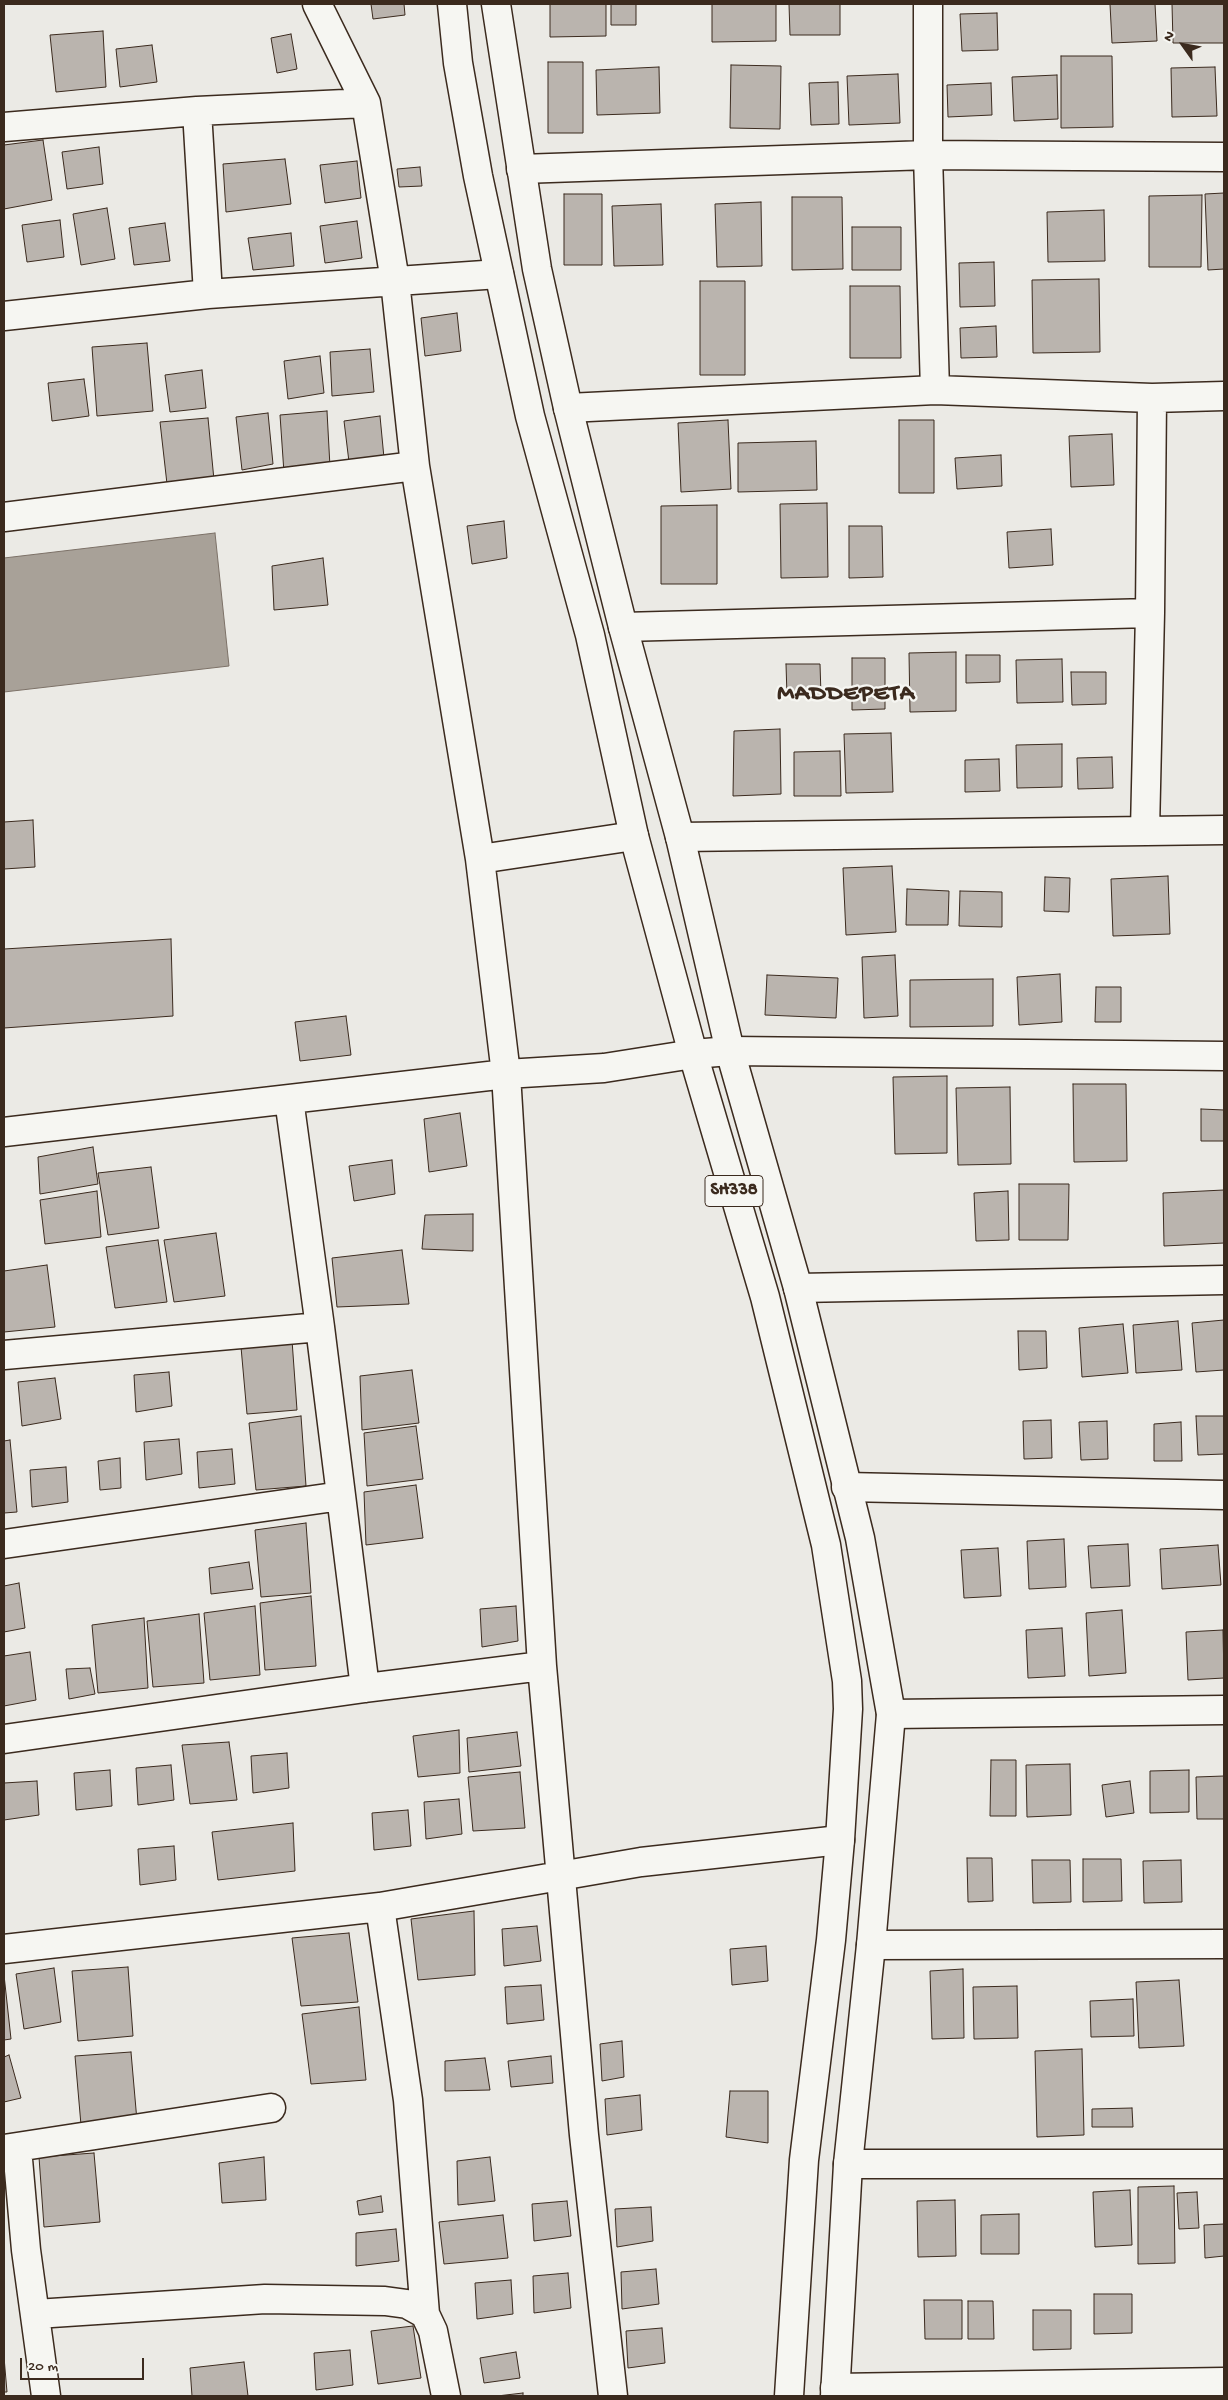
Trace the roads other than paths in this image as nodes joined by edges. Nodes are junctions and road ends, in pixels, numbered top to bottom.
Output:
1 (317, 4) edge
2 (452, 4) edge
3 (496, 4) edge
4 (928, 4) edge
5 (366, 102) junction
6 (197, 111) junction
7 (4, 127) edge
8 (928, 155) junction
9 (1224, 157) edge
10 (521, 169) junction
11 (499, 274) junction
12 (394, 281) junction
13 (208, 294) junction
14 (4, 316) edge
15 (935, 390) junction
16 (1224, 396) edge
17 (1152, 398) junction
18 (568, 408) junction
19 (415, 466) junction
20 (4, 517) edge
21 (1150, 613) junction
22 (623, 627) junction
23 (1145, 830) junction
24 (1224, 830) edge
25 (634, 836) junction
26 (680, 837) junction
27 (493, 857) junction
28 (730, 1051) junction
29 (693, 1054) junction
30 (1224, 1056) edge
31 (506, 1074) junction
32 (289, 1099) junction
33 (4, 1132) edge
34 (1224, 1280) edge
35 (798, 1288) junction
36 (320, 1327) junction
37 (4, 1354) edge
38 (846, 1487) junction
39 (1224, 1495) edge
40 (341, 1496) junction
41 (4, 1544) edge
42 (542, 1666) junction
43 (365, 1688) junction
44 (1224, 1710) edge
45 (891, 1714) junction
46 (4, 1738) edge
47 (840, 1840) junction
48 (560, 1875) junction
49 (380, 1907) junction
50 (1224, 1944) edge
51 (872, 1945) junction
52 (4, 1949) edge
53 (272, 2108) dead end
54 (10, 2148) edge
55 (848, 2164) junction
56 (1224, 2164) edge
57 (36, 2314) junction
58 (425, 2314) junction
59 (1224, 2382) edge
60 (835, 2392) edge
61 (46, 2396) edge
62 (446, 2396) edge
63 (612, 2396) edge
64 (789, 2396) edge

1 - 5 street
2 - 11 street, SH338
3 - 10 street, SH338
4 - 8 street
5 - 6 street
5 - 12 street
6 - 7 street
6 - 13 street
8 - 9 street
8 - 10 street
8 - 15 street
10 - 18 street, SH338
11 - 12 street
11 - 25 street, SH338
12 - 13 street
12 - 19 street
13 - 14 street
15 - 17 street
15 - 18 street
16 - 17 street
17 - 21 street
18 - 22 street, SH338
19 - 20 street
19 - 27 street
21 - 22 street
21 - 23 street
22 - 26 street, SH338
23 - 24 street
23 - 26 street
25 - 27 street
25 - 29 street, SH338
26 - 28 street, SH338
27 - 31 street
28 - 29 street
28 - 30 street
28 - 35 street, SH338
29 - 31 street
29 - 47 street, SH338
31 - 32 street
31 - 42 street
32 - 33 street
32 - 36 street
34 - 35 street
35 - 38 street, SH338
36 - 37 street
36 - 40 street
38 - 39 street
38 - 45 street, SH338
40 - 41 street
40 - 43 street
42 - 43 street
42 - 48 street
43 - 46 street
44 - 45 street
45 - 51 street, SH338
47 - 48 street
47 - 64 street, SH338
48 - 49 street
48 - 63 street
49 - 52 street
49 - 58 street
50 - 51 street
51 - 55 street, SH338
53 - 54 street
54 - 57 street
55 - 56 street
55 - 60 street, SH338
57 - 58 street
57 - 61 street
58 - 62 street
59 - 60 street

